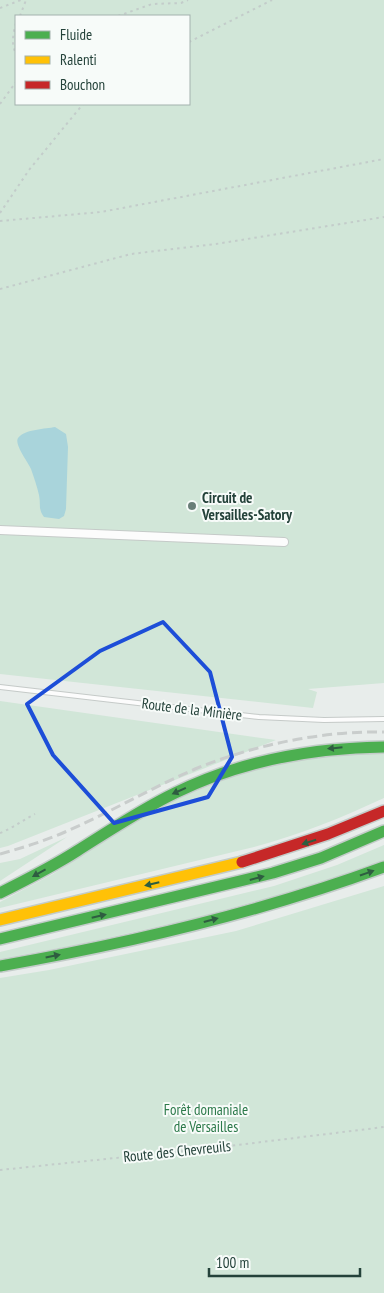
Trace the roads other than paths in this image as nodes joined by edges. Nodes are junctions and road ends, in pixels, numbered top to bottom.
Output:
1 (0, 530) edge
2 (284, 542) dead end
3 (0, 687) edge
4 (384, 719) edge
5 (384, 746) edge
6 (384, 811) edge
7 (384, 831) edge
8 (384, 867) edge
9 (0, 893) edge
10 (0, 920) edge
11 (0, 939) edge
12 (0, 966) edge

1 - 2 street
3 - 4 lane, Route de la Minière
5 -> 9 highway
6 -> 10 highway
11 -> 7 highway
12 -> 8 highway

